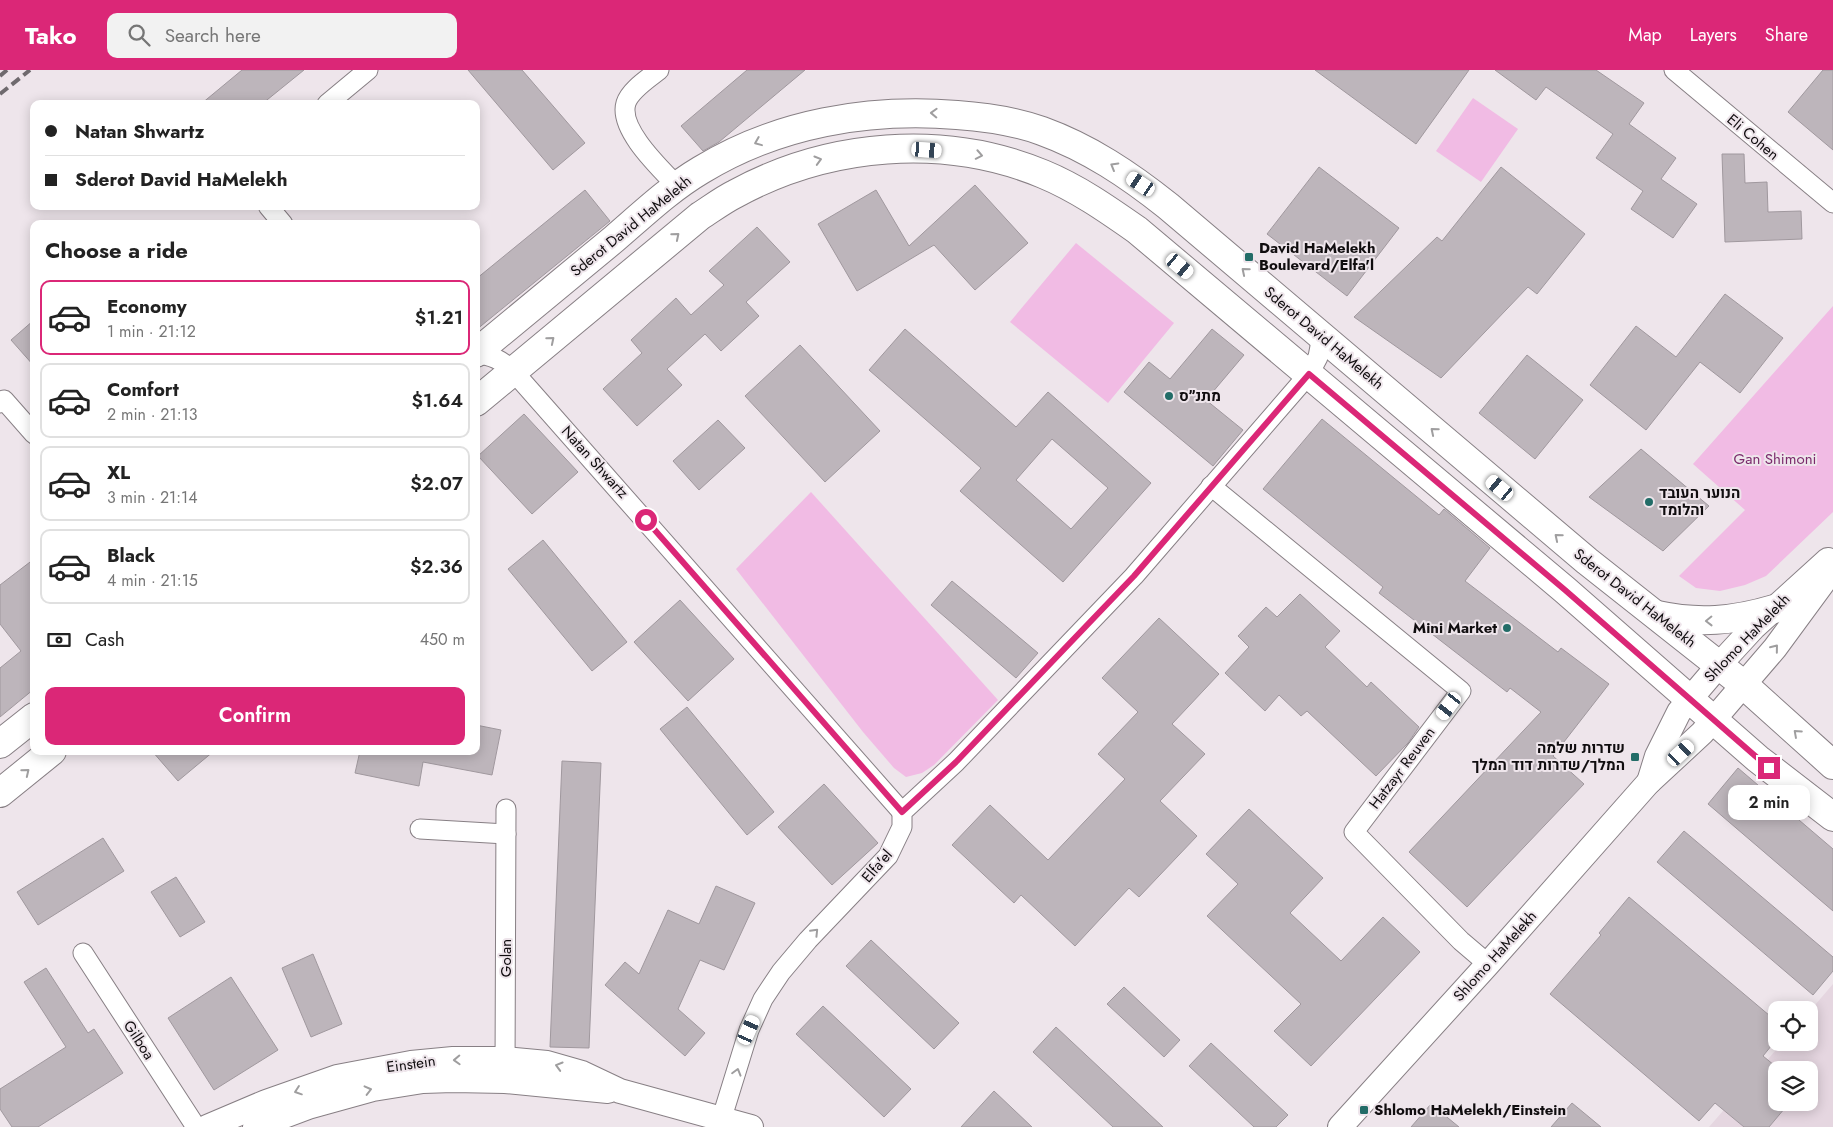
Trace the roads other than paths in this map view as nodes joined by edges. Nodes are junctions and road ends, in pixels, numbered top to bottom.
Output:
1 (368, 70) edge
2 (659, 70) edge
3 (1674, 70) edge
4 (332, 100) edge
5 (676, 186) junction
6 (1831, 197) edge
7 (271, 210) edge
8 (280, 220) edge
9 (1322, 336) junction
10 (480, 350) edge
11 (480, 354) edge
12 (513, 371) junction
13 (1309, 374) junction
14 (480, 399) edge
15 (0, 403) edge
16 (30, 429) edge
17 (1211, 486) junction
18 (1833, 556) edge
19 (1833, 569) edge
20 (1774, 609) junction
21 (1655, 615) junction
22 (1719, 665) junction
23 (1744, 685) junction
24 (1690, 699) junction
25 (30, 720) edge
26 (1713, 720) junction
27 (0, 744) edge
28 (47, 755) edge
29 (1833, 766) edge
30 (1648, 783) junction
31 (0, 793) edge
32 (506, 808) dead end
33 (902, 812) junction
34 (1833, 817) edge
35 (420, 829) dead end
36 (506, 834) junction
37 (83, 953) dead end
38 (1488, 964) junction
39 (506, 1070) junction
40 (721, 1123) edge
41 (196, 1127) edge
42 (207, 1127) edge
43 (255, 1127) edge
44 (750, 1127) edge
45 (1340, 1127) edge

1 - 4 street
2 - 5 street
3 - 6 street, Eli Cohen
9 -> 5 main road, Sderot David HaMelekh
5 - 10 main road, Sderot David HaMelekh
7 - 8 street
9 - 13 street
21 -> 9 main road, Sderot David HaMelekh
11 - 12 street, Natan Shwartz
12 -> 13 main road
12 - 14 main road
12 - 33 street, Natan Shwartz
13 - 17 street
13 - 24 main road
15 - 16 street
17 - 33 street
17 - 38 street, Hatzayr Reuven
18 - 20 street, Shlomo HaMelekh
23 -> 19 street, Shlomo HaMelekh
20 -> 21 main road
20 - 22 street, Shlomo HaMelekh
21 - 22 main road, Sderot David HaMelekh
22 - 23 main road, Sderot David HaMelekh
22 - 24 street, Shlomo HaMelekh
23 - 26 street, Shlomo HaMelekh
29 -> 23 main road, Sderot David HaMelekh
24 - 26 main road
24 - 30 street, Shlomo HaMelekh
25 - 27 main road
26 - 30 street, Shlomo HaMelekh
26 - 34 main road
31 -> 28 main road
30 - 38 street, Shlomo HaMelekh
32 - 36 street, Golan
40 -> 33 street, Elfa'el
35 - 36 street
36 - 39 street, Golan
37 - 41 street, Gilboa
38 - 45 street, Shlomo HaMelekh
39 - 40 street, Einstein
39 -> 42 street, Einstein
43 -> 39 street, Einstein
40 - 44 street, Einstein

